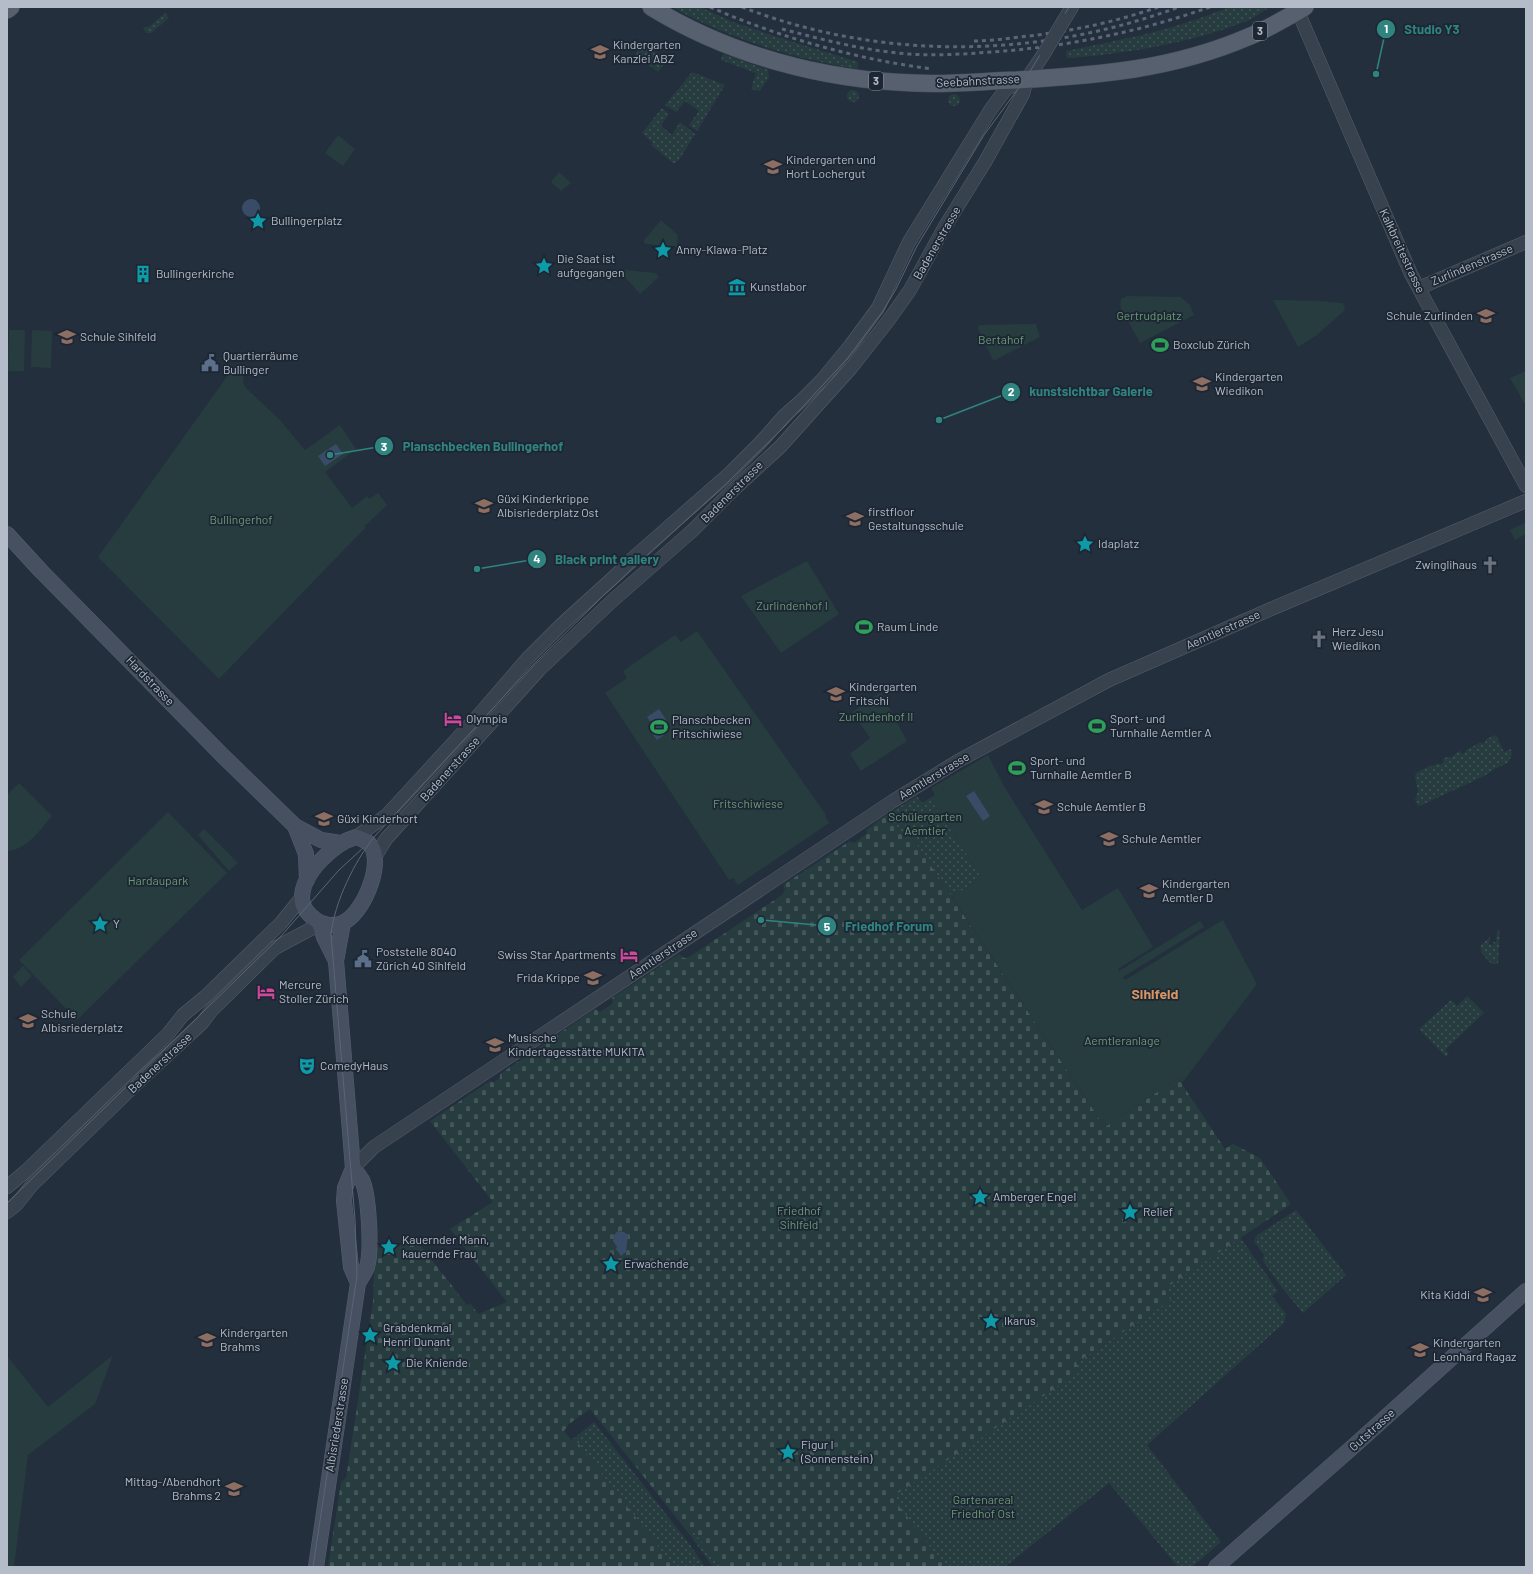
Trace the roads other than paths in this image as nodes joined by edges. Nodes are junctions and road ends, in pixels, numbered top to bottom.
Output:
1 (11, 7) edge
2 (651, 7) edge
3 (1071, 8) edge
4 (1300, 8) edge
5 (7, 10) edge
6 (1027, 79) junction
7 (1526, 242) edge
8 (1418, 288) junction
9 (1526, 486) edge
10 (1526, 501) edge
11 (7, 534) edge
12 (295, 826) junction
13 (356, 837) junction
14 (340, 843) junction
15 (375, 857) junction
16 (307, 880) junction
17 (302, 897) junction
18 (343, 923) junction
19 (320, 924) junction
20 (336, 961) junction
21 (353, 1168) junction
22 (7, 1187) edge
23 (7, 1212) edge
24 (358, 1283) junction
25 (1526, 1291) edge
26 (316, 1567) edge
27 (1216, 1567) edge

1 - 5 main road
2 - 6 main road, Seebahnstrasse / 3
3 - 6 street, Badenerstrasse, bridge
4 - 6 main road, Seebahnstrasse / 3
4 - 8 street, Kalkbreitestrasse
6 - 13 street, Badenerstrasse
6 - 15 street, Badenerstrasse
7 - 8 street, Zurlindenstrasse
8 - 9 street, Kalkbreitestrasse
10 - 21 street, Aemtlerstrasse
11 - 12 main road, Hardstrasse
12 - 14 main road, Hardstrasse
12 - 16 main road, Hardstrasse
13 - 14 main road
13 - 15 main road
14 - 16 main road
15 - 18 main road
16 - 17 main road
17 - 19 main road
17 - 22 street, Badenerstrasse
18 - 19 main road
18 - 20 main road, Albisriederstrasse
19 - 20 main road, Albisriederstrasse
19 - 23 street, Badenerstrasse
20 - 21 main road, Albisriederstrasse
21 - 24 main road, Albisriederstrasse
21 - 24 main road, Albisriederstrasse
24 - 26 main road, Albisriederstrasse
25 - 27 main road, Gutstrasse

